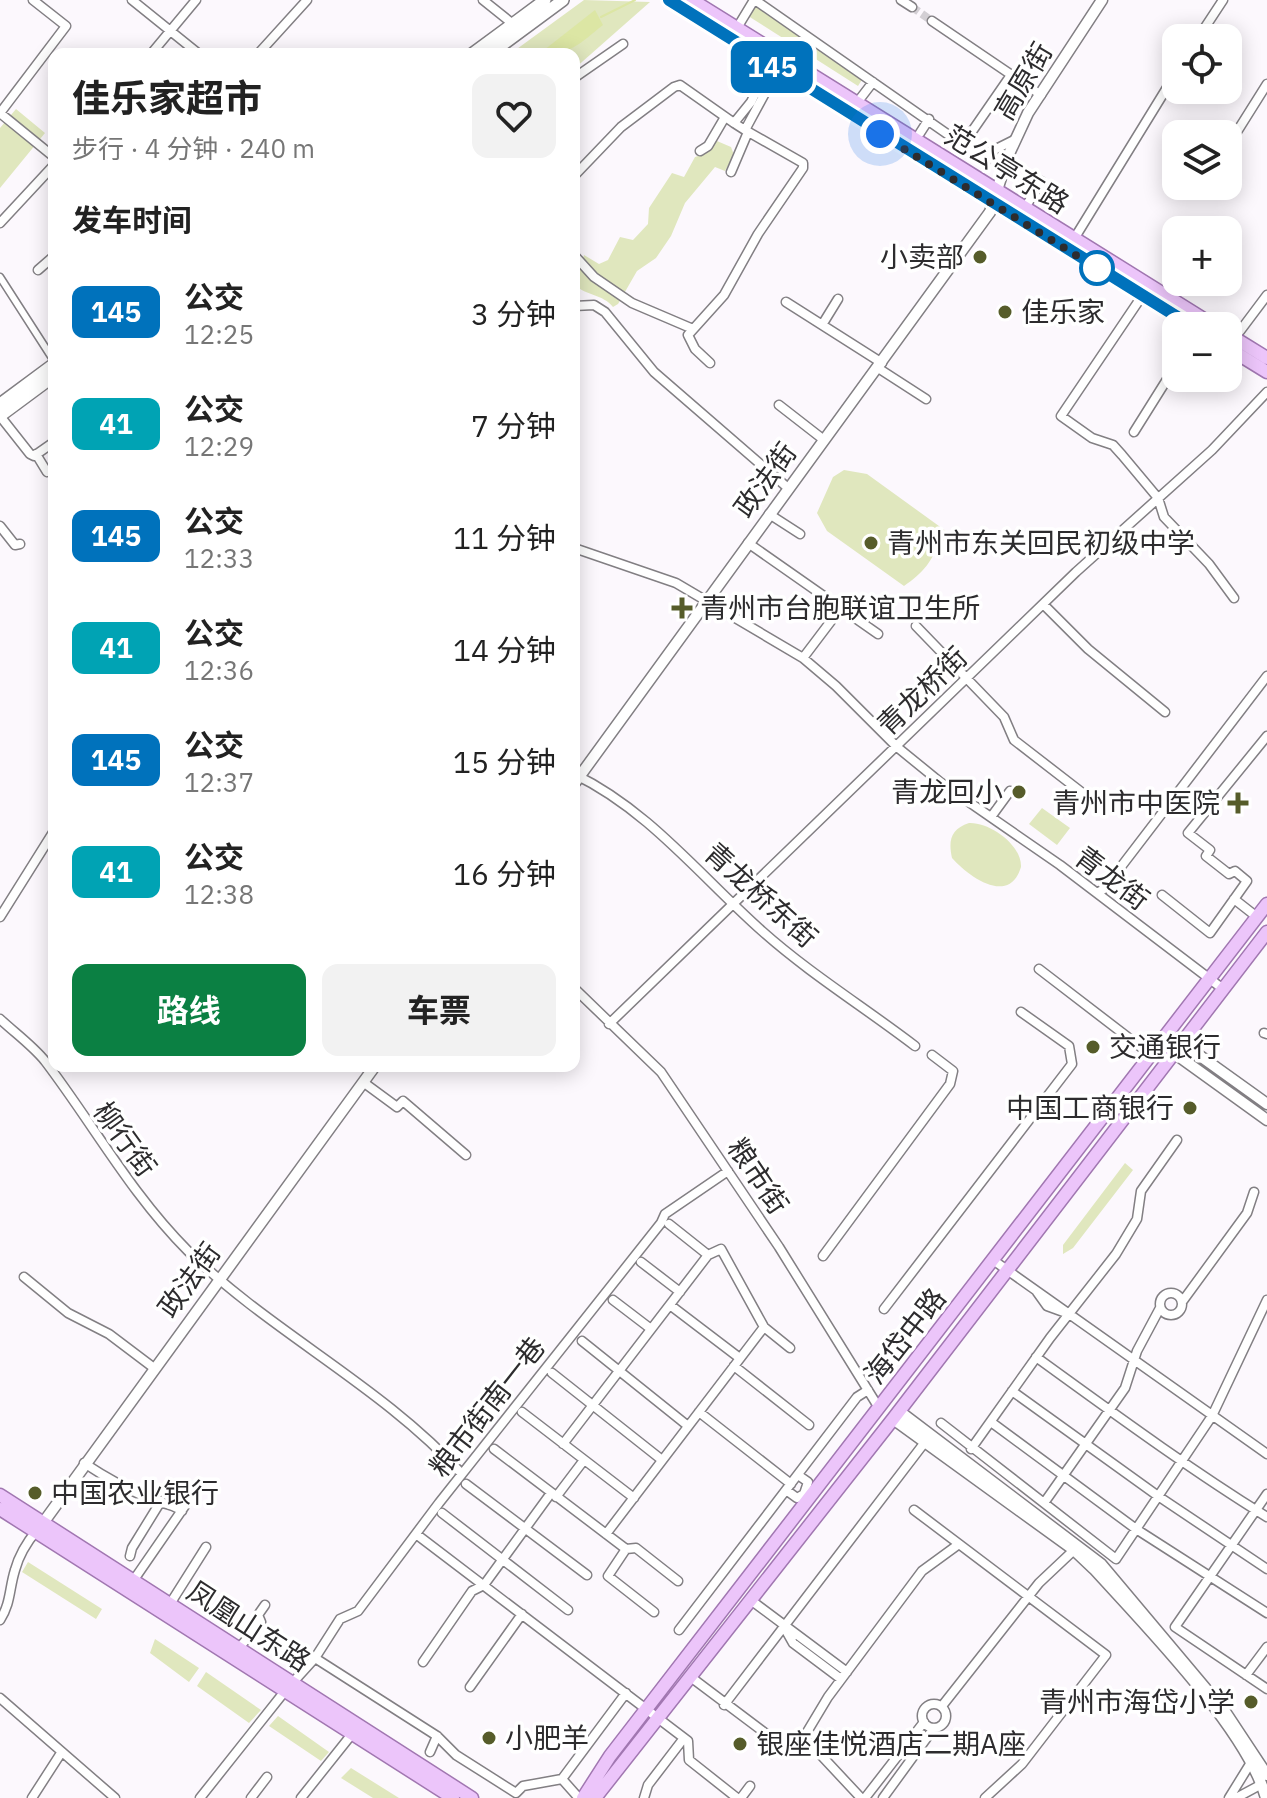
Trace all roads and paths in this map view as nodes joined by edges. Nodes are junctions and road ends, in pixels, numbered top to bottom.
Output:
1 (33, 0) edge
2 (132, 0) edge
3 (196, 0) edge
4 (307, 0) edge
5 (483, 0) edge
6 (545, 0) edge
7 (563, 0) edge
8 (669, 0) edge
9 (692, 0) edge
10 (755, 0) edge
11 (901, 0) edge
12 (1102, 0) edge
13 (1223, 0) edge
14 (912, 7) dead end
15 (932, 21) tunnel mouth
16 (513, 24) junction
17 (1207, 24) edge
18 (732, 29) junction
19 (170, 32) junction
20 (623, 44) dead end
21 (49, 48) edge
22 (156, 48) edge
23 (191, 48) edge
24 (263, 48) edge
25 (480, 48) edge
26 (498, 48) edge
27 (48, 50) edge
28 (773, 68) junction
29 (580, 74) edge
30 (1011, 75) junction
31 (873, 82) junction
32 (1267, 84) edge
33 (1041, 95) junction
34 (1162, 96) edge
35 (856, 104) junction
36 (0, 113) edge
37 (725, 117) junction
38 (929, 119) junction
39 (734, 123) junction
40 (1242, 124) edge
41 (973, 130) dead end
42 (747, 131) junction
43 (920, 133) dead end
44 (1016, 139) junction
45 (700, 151) dead end
46 (48, 152) edge
47 (580, 170) edge
48 (48, 171) edge
49 (731, 172) dead end
50 (1041, 181) dead end
51 (996, 198) junction
52 (1025, 208) junction
53 (0, 223) edge
54 (1074, 239) junction
55 (48, 261) edge
56 (580, 262) edge
57 (38, 270) dead end
58 (0, 277) edge
59 (1267, 295) edge
60 (1142, 296) junction
61 (838, 299) dead end
62 (786, 302) dead end
63 (580, 306) edge
64 (1169, 312) edge
65 (1192, 312) edge
66 (1242, 323) edge
67 (822, 325) junction
68 (693, 329) junction
69 (1242, 338) edge
70 (48, 353) edge
71 (1242, 357) edge
72 (1267, 358) edge
73 (710, 363) dead end
74 (880, 366) junction
75 (48, 368) edge
76 (1267, 372) edge
77 (48, 380) edge
78 (1162, 387) edge
79 (1267, 392) edge
80 (926, 399) dead end
81 (0, 404) edge
82 (779, 405) dead end
83 (0, 416) edge
84 (1134, 432) dead end
85 (824, 440) junction
86 (48, 446) edge
87 (36, 454) junction
88 (47, 472) dead end
89 (788, 488) junction
90 (1158, 498) junction
91 (769, 514) junction
92 (0, 526) edge
93 (800, 534) dead end
94 (748, 543) junction
95 (20, 544) dead end
96 (580, 550) edge
97 (1234, 598) dead end
98 (708, 599) junction
99 (1043, 604) junction
100 (831, 621) dead end
101 (916, 626) dead end
102 (878, 634) dead end
103 (803, 658) junction
104 (1267, 676) edge
105 (967, 678) junction
106 (1165, 712) dead end
107 (1265, 742) edge
108 (897, 747) junction
109 (580, 773) edge
110 (580, 779) edge
111 (1010, 791) dead end
112 (1089, 798) dead end
113 (991, 817) junction
114 (48, 841) edge
115 (1097, 893) junction
116 (1162, 895) dead end
117 (1234, 899) junction
118 (731, 903) junction
119 (1267, 904) edge
120 (0, 917) edge
121 (1257, 917) junction
122 (1267, 932) edge
123 (1039, 969) dead end
124 (1210, 979) junction
125 (1223, 989) junction
126 (580, 994) edge
127 (1021, 1012) dead end
128 (0, 1019) edge
129 (609, 1024) junction
130 (915, 1046) dead end
131 (1178, 1048) junction
132 (932, 1055) dead end
133 (1151, 1055) junction
134 (48, 1065) edge
135 (53, 1072) edge
136 (370, 1072) edge
137 (363, 1082) junction
138 (1267, 1104) edge
139 (1267, 1120) edge
140 (1177, 1140) dead end
141 (466, 1155) dead end
142 (728, 1171) junction
143 (1254, 1192) dead end
144 (669, 1224) dead end
145 (708, 1255) junction
146 (823, 1256) dead end
147 (993, 1260) junction
148 (641, 1262) dead end
149 (1007, 1270) junction
150 (24, 1277) dead end
151 (219, 1281) junction
152 (680, 1292) junction
153 (613, 1300) dead end
154 (1267, 1300) edge
155 (1182, 1302) junction
156 (670, 1305) junction
157 (1160, 1308) junction
158 (884, 1309) dead end
159 (1070, 1314) junction
160 (764, 1327) junction
161 (651, 1329) junction
162 (582, 1341) dead end
163 (790, 1348) dead end
164 (737, 1356) dead end
165 (1036, 1357) junction
166 (1135, 1360) junction
167 (734, 1366) junction
168 (154, 1368) junction
169 (620, 1371) junction
170 (552, 1373) dead end
171 (868, 1390) junction
172 (1012, 1391) junction
173 (593, 1406) junction
174 (879, 1408) junction
175 (1110, 1410) junction
176 (522, 1412) dead end
177 (699, 1412) junction
178 (896, 1415) junction
179 (1212, 1416) junction
180 (991, 1422) junction
181 (941, 1423) dead end
182 (809, 1425) dead end
183 (688, 1426) junction
184 (925, 1442) junction
185 (1087, 1442) junction
186 (563, 1444) junction
187 (494, 1449) dead end
188 (971, 1449) junction
189 (1267, 1454) edge
190 (584, 1460) junction
191 (662, 1460) junction
192 (1182, 1462) junction
193 (84, 1463) junction
194 (1064, 1473) junction
195 (462, 1474) junction
196 (798, 1475) junction
197 (466, 1484) dead end
198 (789, 1487) junction
199 (1267, 1494) edge
200 (0, 1495) edge
201 (553, 1495) junction
202 (806, 1496) junction
203 (1158, 1496) junction
204 (191, 1497) dead end
205 (634, 1498) junction
206 (161, 1501) junction
207 (1044, 1503) junction
208 (0, 1509) edge
209 (914, 1510) dead end
210 (1255, 1510) junction
211 (182, 1511) junction
212 (442, 1513) dead end
213 (1267, 1517) edge
214 (39, 1527) junction
215 (525, 1528) junction
216 (1136, 1529) junction
217 (416, 1534) junction
218 (606, 1534) junction
219 (959, 1544) junction
220 (1230, 1544) junction
221 (206, 1547) dead end
222 (626, 1549) junction
223 (1074, 1550) junction
224 (130, 1556) dead end
225 (502, 1559) junction
226 (1267, 1569) edge
227 (587, 1575) dead end
228 (1207, 1578) junction
229 (133, 1581) junction
230 (678, 1581) dead end
231 (484, 1585) junction
232 (1030, 1595) junction
233 (752, 1601) junction
234 (170, 1604) junction
235 (265, 1605) dead end
236 (568, 1610) dead end
237 (654, 1612) dead end
238 (1267, 1613) edge
239 (522, 1614) junction
240 (0, 1620) edge
241 (784, 1627) junction
242 (679, 1630) dead end
243 (1267, 1647) edge
244 (239, 1648) junction
245 (315, 1658) junction
246 (423, 1662) dead end
247 (844, 1675) junction
248 (1246, 1675) junction
249 (692, 1678) junction
250 (289, 1686) junction
251 (470, 1687) dead end
252 (1267, 1689) edge
253 (626, 1693) junction
254 (0, 1698) edge
255 (724, 1705) dead end
256 (942, 1706) junction
257 (647, 1709) junction
258 (660, 1719) junction
259 (924, 1722) junction
260 (934, 1728) junction
261 (352, 1734) junction
262 (437, 1736) junction
263 (684, 1738) junction
264 (773, 1739) dead end
265 (430, 1752) dead end
266 (61, 1753) junction
267 (1250, 1764) junction
268 (267, 1777) dead end
269 (562, 1779) junction
270 (1265, 1780) edge
271 (750, 1786) dead end
272 (513, 1795) edge
273 (588, 1795) edge
274 (32, 1798) edge
275 (115, 1798) edge
276 (200, 1798) edge
277 (251, 1798) edge
278 (301, 1798) edge
279 (453, 1798) edge
280 (472, 1798) edge
281 (644, 1798) edge
282 (739, 1798) edge
283 (863, 1798) edge
284 (883, 1798) edge
285 (985, 1798) edge
286 (1229, 1798) edge
287 (1236, 1798) edge
288 (1266, 1798) edge

1 - 21 street
2 - 19 street
3 - 19 street
4 - 24 street
5 - 16 street
6 - 16 main road
7 - 26 main road
8 - 18 main road, 范公亭东路
9 - 18 main road, 范公亭东路
10 - 18 street
10 - 31 street
11 - 14 street
12 - 33 street, 高原街
13 - 17 street
15 - 30 street
16 - 25 main road
18 - 28 main road, 范公亭东路
18 - 35 main road, 范公亭东路
19 - 22 street
19 - 23 street
20 - 29 street
27 - 36 street
28 - 39 street
28 - 42 street
28 - 51 main road, 范公亭东路
30 - 33 street
30 - 41 street
31 - 35 street
31 - 38 street
32 - 40 street
33 - 44 street, 高原街
34 - 54 street
35 - 51 main road, 范公亭东路
36 - 46 street
37 - 39 street
37 - 45 street
37 - 47 street
38 - 43 street
38 - 44 street
39 - 42 street
42 - 49 street
42 - 68 street
44 - 51 street, 高原街
48 - 53 street
50 - 52 street
51 - 52 main road, 范公亭东路
51 - 60 main road, 范公亭东路
51 - 74 street, 政法街
52 - 54 main road, 范公亭东路
54 - 65 main road, 范公亭东路
55 - 57 street
56 - 68 street
58 - 70 street
59 - 66 street
60 - 64 main road, 范公亭东路
60 - 90 street
61 - 67 street
62 - 67 street
63 - 89 street
67 - 74 street
68 - 73 street
69 - 72 main road
71 - 76 main road
74 - 80 street
74 - 85 street, 政法街
75 - 81 main road
77 - 83 main road
78 - 84 street
79 - 90 street, 青龙桥街
82 - 85 street
83 - 87 street
85 - 89 street, 政法街
86 - 87 street
87 - 88 street
89 - 91 street, 政法街
90 - 97 street
90 - 99 street, 青龙桥街
91 - 93 street
91 - 94 street, 政法街
92 - 95 street
94 - 98 street, 政法街
94 - 102 street
96 - 98 street, 青龙街
98 - 103 street, 青龙街
98 - 109 street, 政法街
99 - 105 street, 青龙桥街
99 - 106 street
100 - 103 street
101 - 105 street
103 - 108 street, 青龙街
104 - 115 street
105 - 108 street, 青龙桥街
105 - 112 street
107 - 117 street
108 - 113 street, 青龙街
108 - 118 street, 青龙桥街
110 - 118 street, 青龙桥东街
111 - 113 street
113 - 115 street, 青龙街
114 - 120 street
115 - 124 street, 青龙街
116 - 117 street
117 - 121 street
118 - 129 street, 青龙桥街
118 - 130 street, 青龙桥东街
119 - 121 main road, 海岱中路
121 - 124 main road, 海岱中路
122 - 125 main road, 海岱中路
123 - 133 street
124 - 125 street, 青龙街
124 - 133 main road, 海岱中路
125 - 131 main road, 海岱中路
126 - 129 street, 粮市街
127 - 158 street
128 - 134 street, 柳行街
129 - 142 street, 粮市街
131 - 138 street
131 - 139 street
131 - 149 main road, 海岱中路
132 - 146 street
133 - 147 main road, 海岱中路
135 - 151 street, 柳行街
136 - 137 street, 政法街
137 - 141 street
137 - 151 street, 政法街
140 - 159 street
142 - 171 street, 粮市街
142 - 195 street, 粮市街南一巷
143 - 155 street
144 - 145 street
145 - 152 street
145 - 160 street
147 - 149 street
147 - 174 main road, 海岱中路
148 - 152 street
149 - 159 street
149 - 178 main road, 海岱中路
150 - 168 street
151 - 168 street, 政法街
151 - 195 street, 柳行街
152 - 156 street
153 - 161 street
154 - 179 street
155 - 157 street
155 - 157 street
156 - 161 street
156 - 164 street
157 - 166 street
159 - 165 street
159 - 166 street
160 - 163 street
160 - 167 street
161 - 169 street
162 - 169 street
165 - 172 street
165 - 175 street
166 - 175 street
166 - 179 street
167 - 177 street
167 - 182 street
168 - 193 street, 政法街
169 - 173 street
169 - 183 street
170 - 173 street
171 - 174 street, 粮市街
171 - 196 street
172 - 180 street
172 - 185 street
173 - 186 street
173 - 191 street
174 - 202 main road, 海岱中路
175 - 185 street
175 - 192 street
176 - 186 street
177 - 183 street
177 - 198 street
178 - 184 street
178 - 233 main road, 海岱中路
178 - 270 street
179 - 189 street
179 - 192 street
180 - 188 street
180 - 194 street
181 - 188 street
183 - 191 street
184 - 223 street
184 - 241 street
185 - 194 street
185 - 203 street
186 - 190 street
187 - 201 street
188 - 207 street
190 - 201 street
190 - 205 street
191 - 205 street
192 - 203 street
192 - 210 street
193 - 206 street
193 - 214 street, 政法街
194 - 207 street
194 - 216 street
195 - 217 street, 粮市街南一巷
196 - 198 street
196 - 202 street
197 - 215 street
198 - 202 street
198 - 242 street
199 - 210 street
200 - 214 main road, 凤凰山东路
201 - 215 street
201 - 218 street
202 - 257 main road, 海岱中路
203 - 216 street
203 - 220 street
204 - 211 street
205 - 218 street
206 - 211 street
206 - 224 street
207 - 216 street
208 - 214 main road, 凤凰山东路
209 - 219 street
210 - 213 street
210 - 220 street
211 - 229 street
212 - 225 street
214 - 229 main road, 凤凰山东路
214 - 240 street
214 - 250 main road, 凤凰山东路
215 - 225 street
215 - 227 street
216 - 228 street
217 - 231 street
217 - 245 street, 粮市街南一巷
218 - 222 street
219 - 232 street
219 - 247 street
220 - 226 street
220 - 228 street
221 - 234 street
222 - 230 street
222 - 237 street
223 - 232 street
223 - 267 street
225 - 231 street
225 - 236 street
228 - 238 street
228 - 248 street
229 - 234 main road, 凤凰山东路
231 - 239 street
231 - 246 street
232 - 256 street
232 - 285 street
233 - 241 street
233 - 249 main road, 海岱中路
234 - 244 main road, 凤凰山东路
235 - 244 street
239 - 251 street
239 - 253 street
241 - 247 street
241 - 255 street
243 - 248 street
244 - 250 main road, 凤凰山东路
245 - 250 street, 粮市街南一巷
245 - 262 street
247 - 283 street
248 - 252 street
249 - 258 main road, 海岱中路
249 - 264 street
250 - 261 main road, 凤凰山东路
250 - 276 street, 粮市街南一巷
250 - 280 main road, 凤凰山东路
253 - 257 street
253 - 269 street
254 - 266 street
256 - 259 street
256 - 260 street
257 - 258 street
257 - 273 main road, 海岱中路
258 - 263 street
258 - 273 main road, 海岱中路
259 - 260 street
259 - 283 street
260 - 284 street
261 - 278 street
261 - 279 main road, 凤凰山东路
262 - 265 street
262 - 272 street
263 - 281 street
263 - 282 street
266 - 274 street
266 - 275 street
267 - 270 street
267 - 286 street
268 - 277 street
269 - 272 street
269 - 273 street
270 - 287 street
270 - 288 street
271 - 282 street

